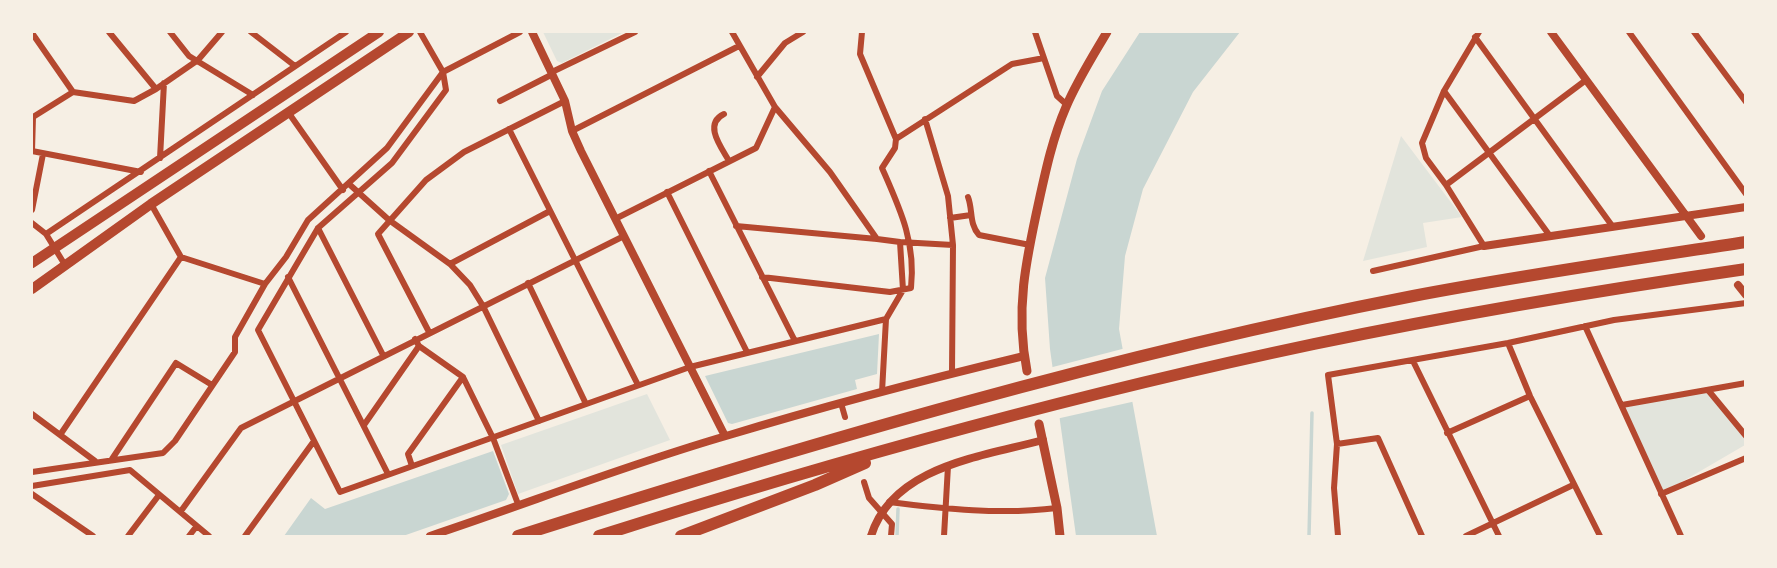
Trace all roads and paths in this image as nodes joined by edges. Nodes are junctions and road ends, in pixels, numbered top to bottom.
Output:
1 (32, 32) edge
2 (108, 32) edge
3 (170, 32) edge
4 (222, 32) edge
5 (251, 32) edge
6 (329, 32) edge
7 (346, 32) edge
8 (376, 32) edge
9 (409, 32) edge
10 (420, 32) edge
11 (520, 32) edge
12 (532, 32) edge
13 (635, 32) edge
14 (732, 32) edge
15 (803, 32) edge
16 (862, 32) edge
17 (1035, 32) edge
18 (1107, 32) edge
19 (1551, 32) edge
20 (1629, 32) edge
21 (1695, 32) edge
22 (1477, 34) edge
23 (338, 37) junction
24 (739, 46) junction
25 (1044, 58) junction
26 (198, 60) junction
27 (295, 66) junction
28 (443, 72) junction
29 (552, 73) junction
30 (757, 77) junction
31 (1586, 79) junction
32 (164, 83) junction
33 (156, 89) junction
34 (1444, 91) junction
35 (73, 92) junction
36 (253, 95) junction
37 (500, 101) dead end
38 (565, 101) junction
39 (1745, 102) edge
40 (1067, 104) junction
41 (775, 107) junction
42 (288, 112) junction
43 (724, 114) dead end
44 (1535, 117) junction
45 (925, 119) junction
46 (509, 129) junction
47 (572, 131) junction
48 (896, 139) junction
49 (32, 151) edge
50 (1489, 152) junction
51 (43, 154) junction
52 (160, 158) junction
53 (729, 161) junction
54 (709, 171) junction
55 (141, 172) junction
56 (349, 184) junction
57 (1446, 185) junction
58 (343, 190) junction
59 (667, 192) junction
60 (359, 193) junction
61 (1745, 194) edge
62 (968, 197) dead end
63 (151, 204) junction
64 (1745, 207) edge
65 (32, 210) edge
66 (550, 211) junction
67 (971, 215) junction
68 (1685, 215) junction
69 (950, 218) junction
70 (615, 219) junction
71 (389, 220) junction
72 (32, 223) edge
73 (737, 226) junction
74 (1613, 227) junction
75 (318, 228) junction
76 (47, 234) junction
77 (624, 236) junction
78 (1550, 236) junction
79 (1701, 236) dead end
80 (877, 239) junction
81 (900, 242) junction
82 (909, 242) junction
83 (1745, 242) edge
84 (953, 244) junction
85 (1030, 245) junction
86 (1484, 246) junction
87 (54, 247) junction
88 (181, 257) junction
89 (575, 260) junction
90 (32, 263) edge
91 (450, 264) junction
92 (65, 265) junction
93 (1745, 269) edge
94 (1373, 271) dead end
95 (288, 277) junction
96 (762, 277) junction
97 (528, 283) junction
98 (265, 284) junction
99 (1738, 285) dead end
100 (32, 289) edge
101 (903, 290) junction
102 (1745, 295) edge
103 (1745, 303) edge
104 (483, 306) junction
105 (886, 319) junction
106 (1586, 327) junction
107 (429, 332) junction
108 (795, 341) junction
109 (417, 343) junction
110 (1508, 343) junction
111 (747, 352) junction
112 (383, 355) junction
113 (1024, 356) junction
114 (1413, 361) junction
115 (690, 367) junction
116 (1027, 371) dead end
117 (952, 373) junction
118 (339, 377) junction
119 (463, 377) junction
120 (1745, 383) edge
121 (212, 384) junction
122 (639, 385) junction
123 (1708, 390) junction
124 (881, 392) junction
125 (1530, 396) junction
126 (294, 400) junction
127 (841, 403) junction
128 (586, 404) junction
129 (1622, 405) junction
130 (32, 414) edge
131 (845, 417) dead end
132 (539, 421) junction
133 (1039, 424) dead end
134 (364, 425) junction
135 (1447, 433) junction
136 (60, 435) junction
137 (725, 436) junction
138 (1745, 436) edge
139 (494, 438) junction
140 (1042, 440) junction
141 (314, 441) junction
142 (907, 444) junction
143 (1338, 444) junction
144 (1745, 458) edge
145 (112, 459) junction
146 (103, 460) junction
147 (95, 461) junction
148 (412, 466) junction
149 (948, 466) junction
150 (32, 472) edge
151 (106, 474) junction
152 (388, 474) junction
153 (864, 482) dead end
154 (1573, 485) junction
155 (32, 486) edge
156 (32, 494) edge
157 (1661, 494) junction
158 (159, 495) junction
159 (889, 502) junction
160 (518, 504) junction
161 (1057, 508) junction
162 (947, 509) junction
163 (181, 511) junction
164 (881, 513) junction
165 (1492, 524) junction
166 (196, 527) junction
167 (93, 537) edge
168 (128, 537) edge
169 (189, 537) edge
170 (209, 537) edge
171 (245, 537) edge
172 (430, 537) edge
173 (519, 537) edge
174 (599, 537) edge
175 (681, 537) edge
176 (871, 537) edge
177 (891, 537) edge
178 (944, 537) edge
179 (1060, 537) edge
180 (1338, 537) edge
181 (1422, 537) edge
182 (1465, 537) edge
183 (1499, 537) edge
184 (1600, 537) edge
185 (1681, 537) edge

1 - 35 street
2 - 33 street
3 - 26 street
4 - 26 street
5 - 27 street
6 - 23 street
7 - 23 street
8 - 87 highway
9 - 42 highway
10 - 28 street
11 - 28 street
12 - 29 street
13 - 29 street
14 - 24 street
15 - 30 street
16 - 48 street
17 - 25 street
18 - 40 main road
19 - 31 street
20 - 61 street
21 - 39 street
22 - 34 street
22 - 44 street
23 - 27 street
24 - 30 street
24 - 47 street
25 - 40 street
25 - 45 street
26 - 32 street
26 - 36 street
27 - 36 street
28 - 56 street
28 - 60 street
29 - 37 street
29 - 38 street
30 - 41 street
31 - 44 street
31 - 68 street
32 - 33 street
32 - 52 street
33 - 35 street
34 - 50 street
34 - 57 street
35 - 49 street
36 - 52 street
38 - 46 street
38 - 47 street
40 - 85 main road
41 - 53 street
41 - 80 street
42 - 58 street
42 - 63 highway
43 - 53 street
44 - 50 street
44 - 74 street
45 - 48 street
45 - 69 street
46 - 66 street
46 - 71 street
47 - 70 street
48 - 82 street
49 - 51 street
50 - 57 street
50 - 78 street
51 - 55 street
51 - 65 street
52 - 55 street
53 - 54 street
54 - 59 street
54 - 73 street
55 - 76 street
56 - 58 street
56 - 60 street
57 - 86 street
58 - 98 street
59 - 70 street
59 - 111 street
60 - 71 street
60 - 75 street
62 - 67 street
63 - 88 street
63 - 92 highway
64 - 68 street
66 - 89 street
66 - 91 street
67 - 69 street
67 - 85 street
68 - 74 street
68 - 79 street
69 - 84 street
70 - 77 street
71 - 91 street
71 - 107 street
72 - 76 street
73 - 80 street
73 - 96 street
74 - 78 street
75 - 95 street
75 - 112 street
76 - 87 street
77 - 89 street
77 - 115 street
78 - 86 street
80 - 81 street
81 - 82 street
81 - 101 street
82 - 84 street
82 - 101 street
83 - 173 highway
84 - 117 street
85 - 113 main road
86 - 94 street
87 - 90 highway
87 - 92 street
88 - 98 street
88 - 136 street
89 - 97 street
89 - 122 street
91 - 104 street
92 - 100 highway
93 - 142 highway
95 - 118 street
95 - 126 street
96 - 101 street
96 - 108 street
97 - 104 street
97 - 128 street
98 - 121 street
99 - 102 street
101 - 105 street
103 - 106 street
104 - 107 street
104 - 132 street
105 - 108 street
105 - 124 street
106 - 110 street
106 - 129 street
107 - 109 street
108 - 111 street
109 - 112 street
109 - 119 street
109 - 134 street
110 - 114 street
110 - 125 street
111 - 115 street
112 - 118 street
113 - 116 main road
113 - 117 street
114 - 135 street
114 - 143 street
115 - 122 street
115 - 137 street
117 - 124 street
118 - 126 street
118 - 134 street
119 - 139 street
119 - 148 street
120 - 123 street
121 - 145 street
121 - 145 street
122 - 128 street
123 - 129 street
123 - 138 street
124 - 127 street
125 - 135 street
125 - 154 street
126 - 141 street
126 - 163 street
127 - 131 street
127 - 137 street
128 - 132 street
129 - 157 street
130 - 136 street
132 - 139 street
133 - 140 main road
134 - 152 street
135 - 165 street
136 - 147 street
137 - 160 street
139 - 148 street
139 - 160 street
140 - 149 street
140 - 161 main road
141 - 152 street
141 - 171 street
142 - 174 highway
142 - 175 highway
143 - 180 street
143 - 181 street
144 - 157 street
145 - 146 street
146 - 147 street
146 - 151 street
147 - 150 street
148 - 152 street
149 - 159 street
149 - 162 street
151 - 155 street
151 - 158 street
153 - 164 street
154 - 165 street
154 - 184 street
156 - 167 street
157 - 185 street
158 - 163 street
158 - 168 street
159 - 162 street
159 - 164 street
160 - 172 street
161 - 162 street
161 - 179 main road
162 - 178 street
163 - 166 street
164 - 176 street
164 - 177 street
165 - 182 street
165 - 183 street
166 - 169 street
166 - 170 street

